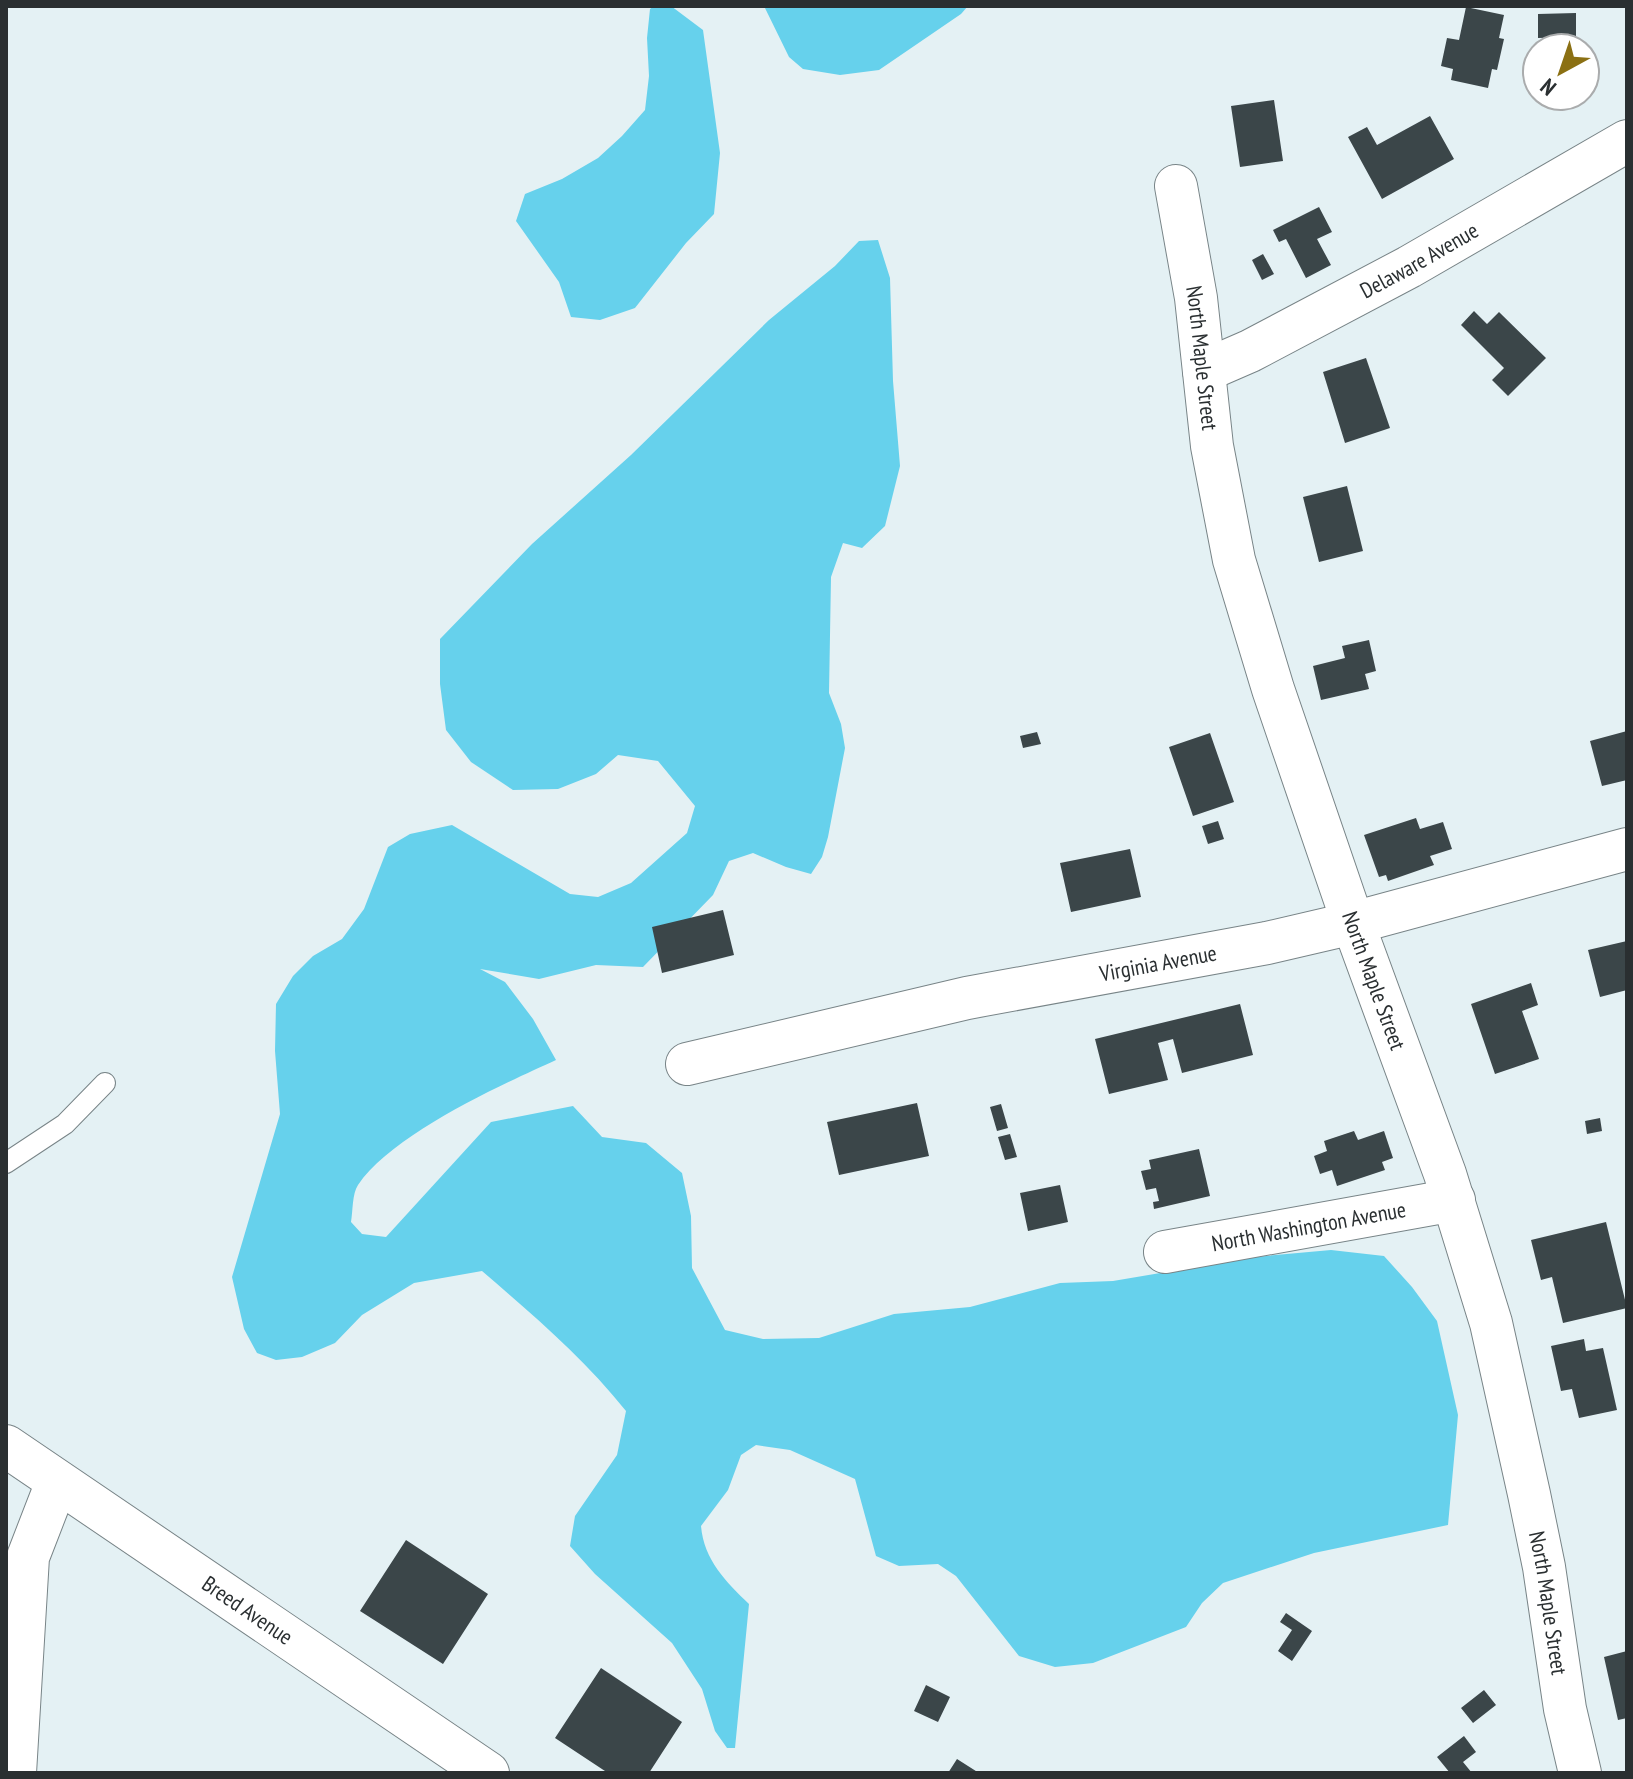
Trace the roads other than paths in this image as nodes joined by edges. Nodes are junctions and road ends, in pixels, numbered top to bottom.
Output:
1 (1627, 141) edge
2 (1176, 186) dead end
3 (1204, 371) junction
4 (1627, 849) edge
5 (1353, 923) junction
6 (687, 1064) dead end
7 (105, 1083) dead end
8 (6, 1163) edge
9 (1454, 1200) junction
10 (1165, 1252) dead end
11 (6, 1446) edge
12 (57, 1482) junction
13 (15, 1773) edge
14 (488, 1773) edge
15 (1580, 1773) edge

1 - 3 street, Delaware Avenue
2 - 3 street, North Maple Street
3 - 5 street, North Maple Street
4 - 5 street, Virginia Avenue
5 - 6 street, Virginia Avenue
5 - 9 street, North Maple Street
7 - 8 lane
9 - 10 street, North Washington Avenue
9 - 15 street, North Maple Street
11 - 12 street, Breed Avenue
12 - 13 street
12 - 14 street, Breed Avenue

